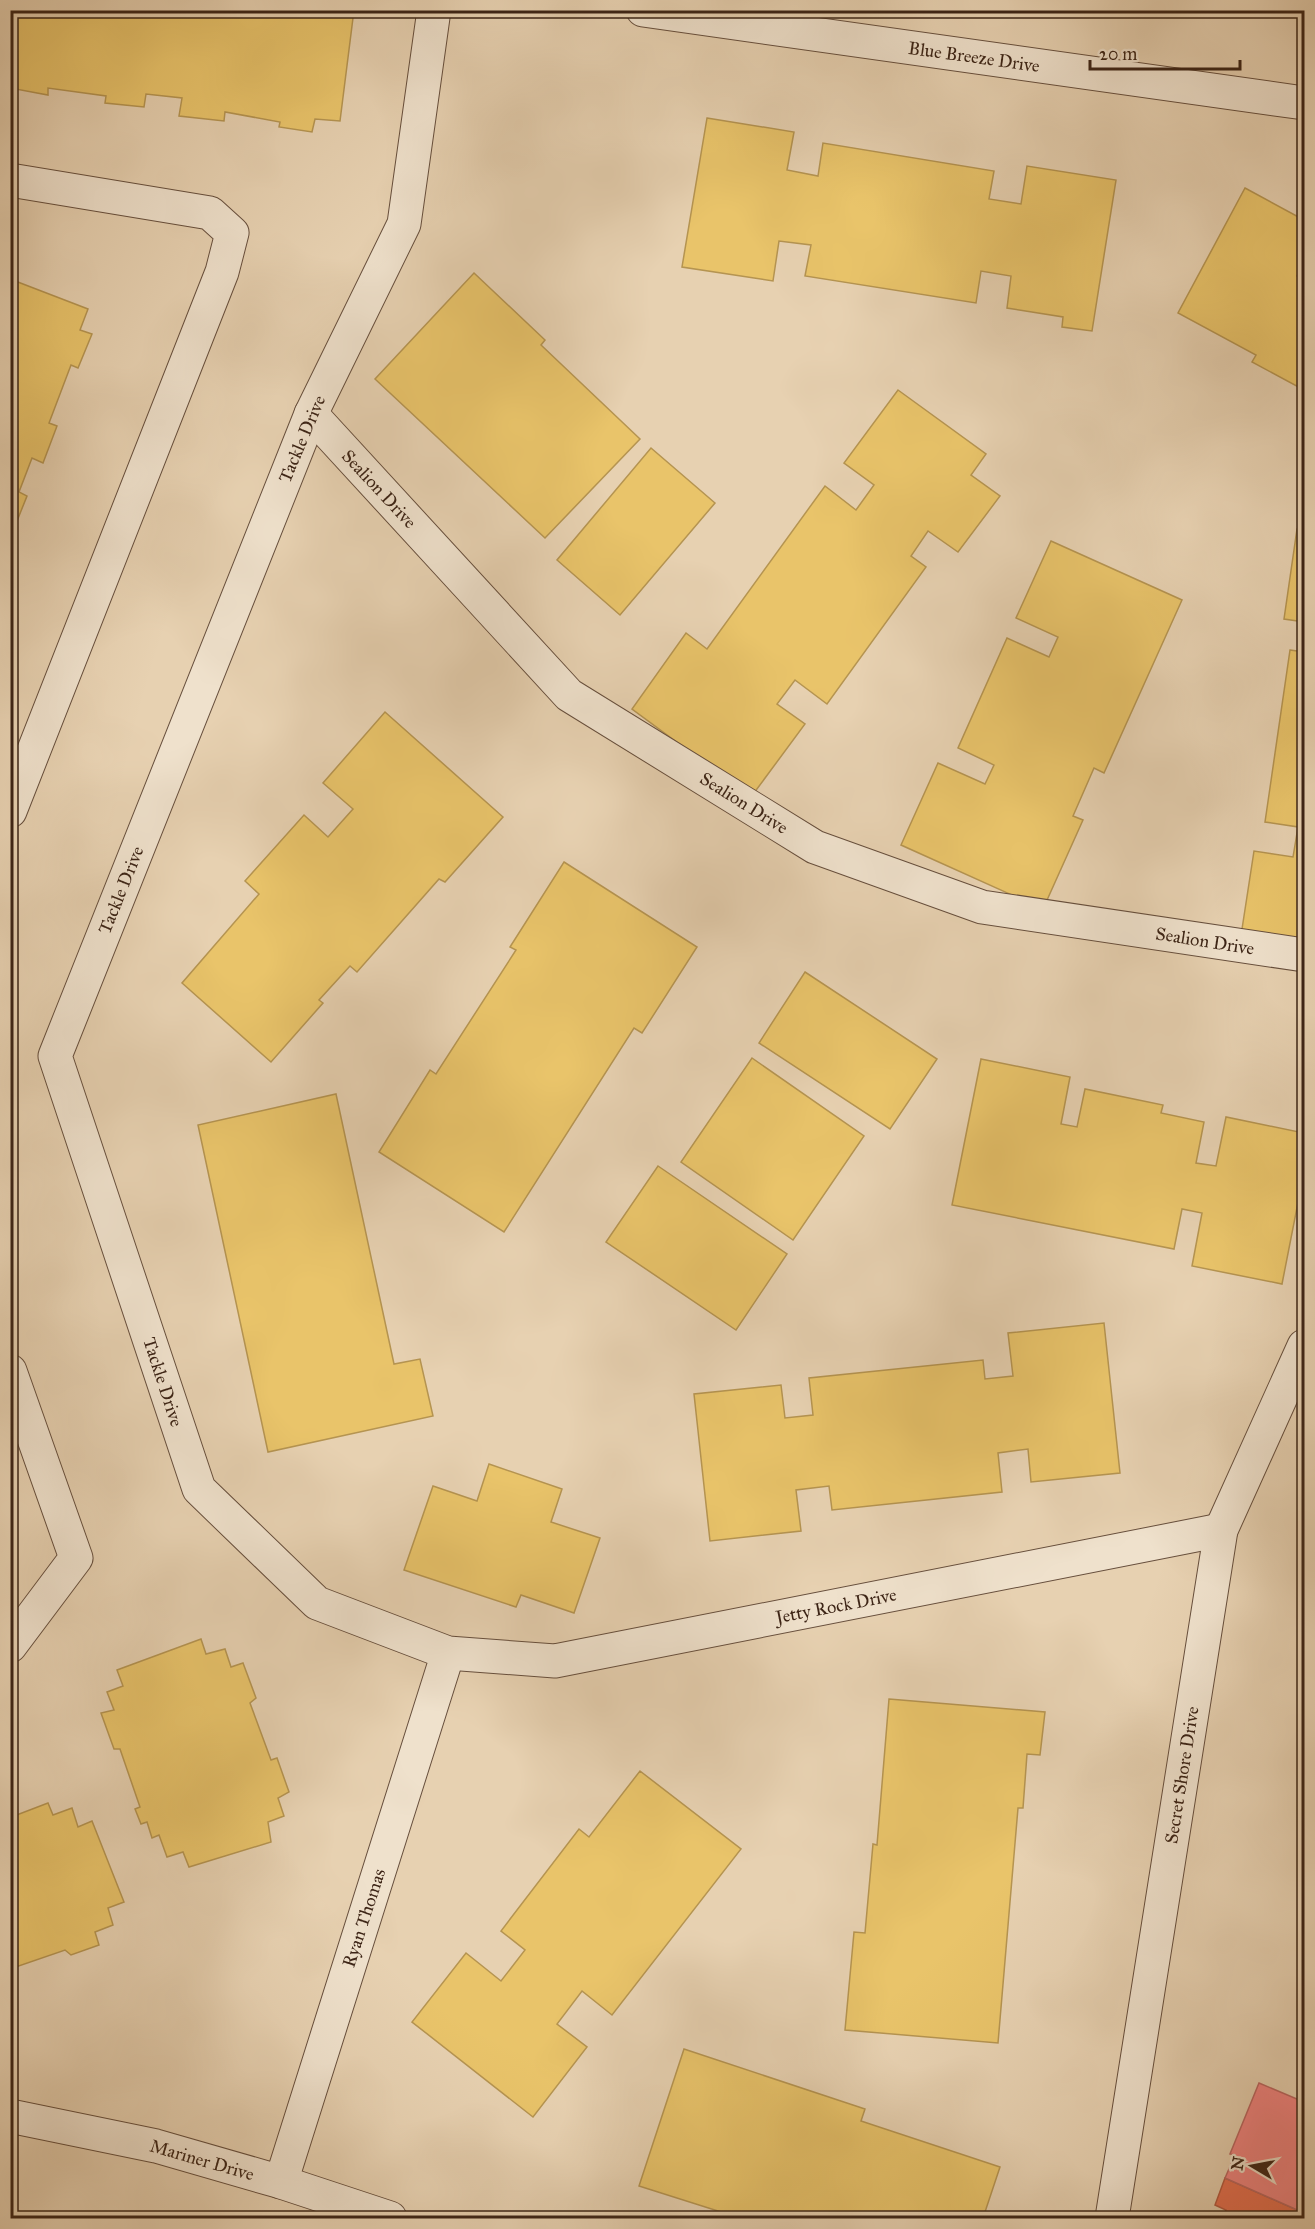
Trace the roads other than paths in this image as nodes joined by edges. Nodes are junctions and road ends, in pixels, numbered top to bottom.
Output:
1 (434, 10) edge
2 (644, 10) edge
3 (1305, 103) edge
4 (10, 180) edge
5 (311, 414) junction
6 (10, 811) edge
7 (1305, 956) edge
8 (1305, 1346) edge
9 (10, 1371) edge
10 (1221, 1530) junction
11 (10, 1646) edge
12 (448, 1653) junction
13 (10, 2116) edge
14 (281, 2182) junction
15 (390, 2218) edge
16 (1112, 2218) edge

1 - 5 street, Tackle Drive
2 - 3 street, Blue Breeze Drive
4 - 6 street
5 - 7 street, Sealion Drive
5 - 12 street, Tackle Drive
8 - 10 street, Secret Shore Drive
9 - 11 street
10 - 12 street, Jetty Rock Drive
10 - 16 street, Secret Shore Drive
12 - 14 street, Ryan Thomas
13 - 14 street, Mariner Drive
14 - 15 street, Mariner Drive

